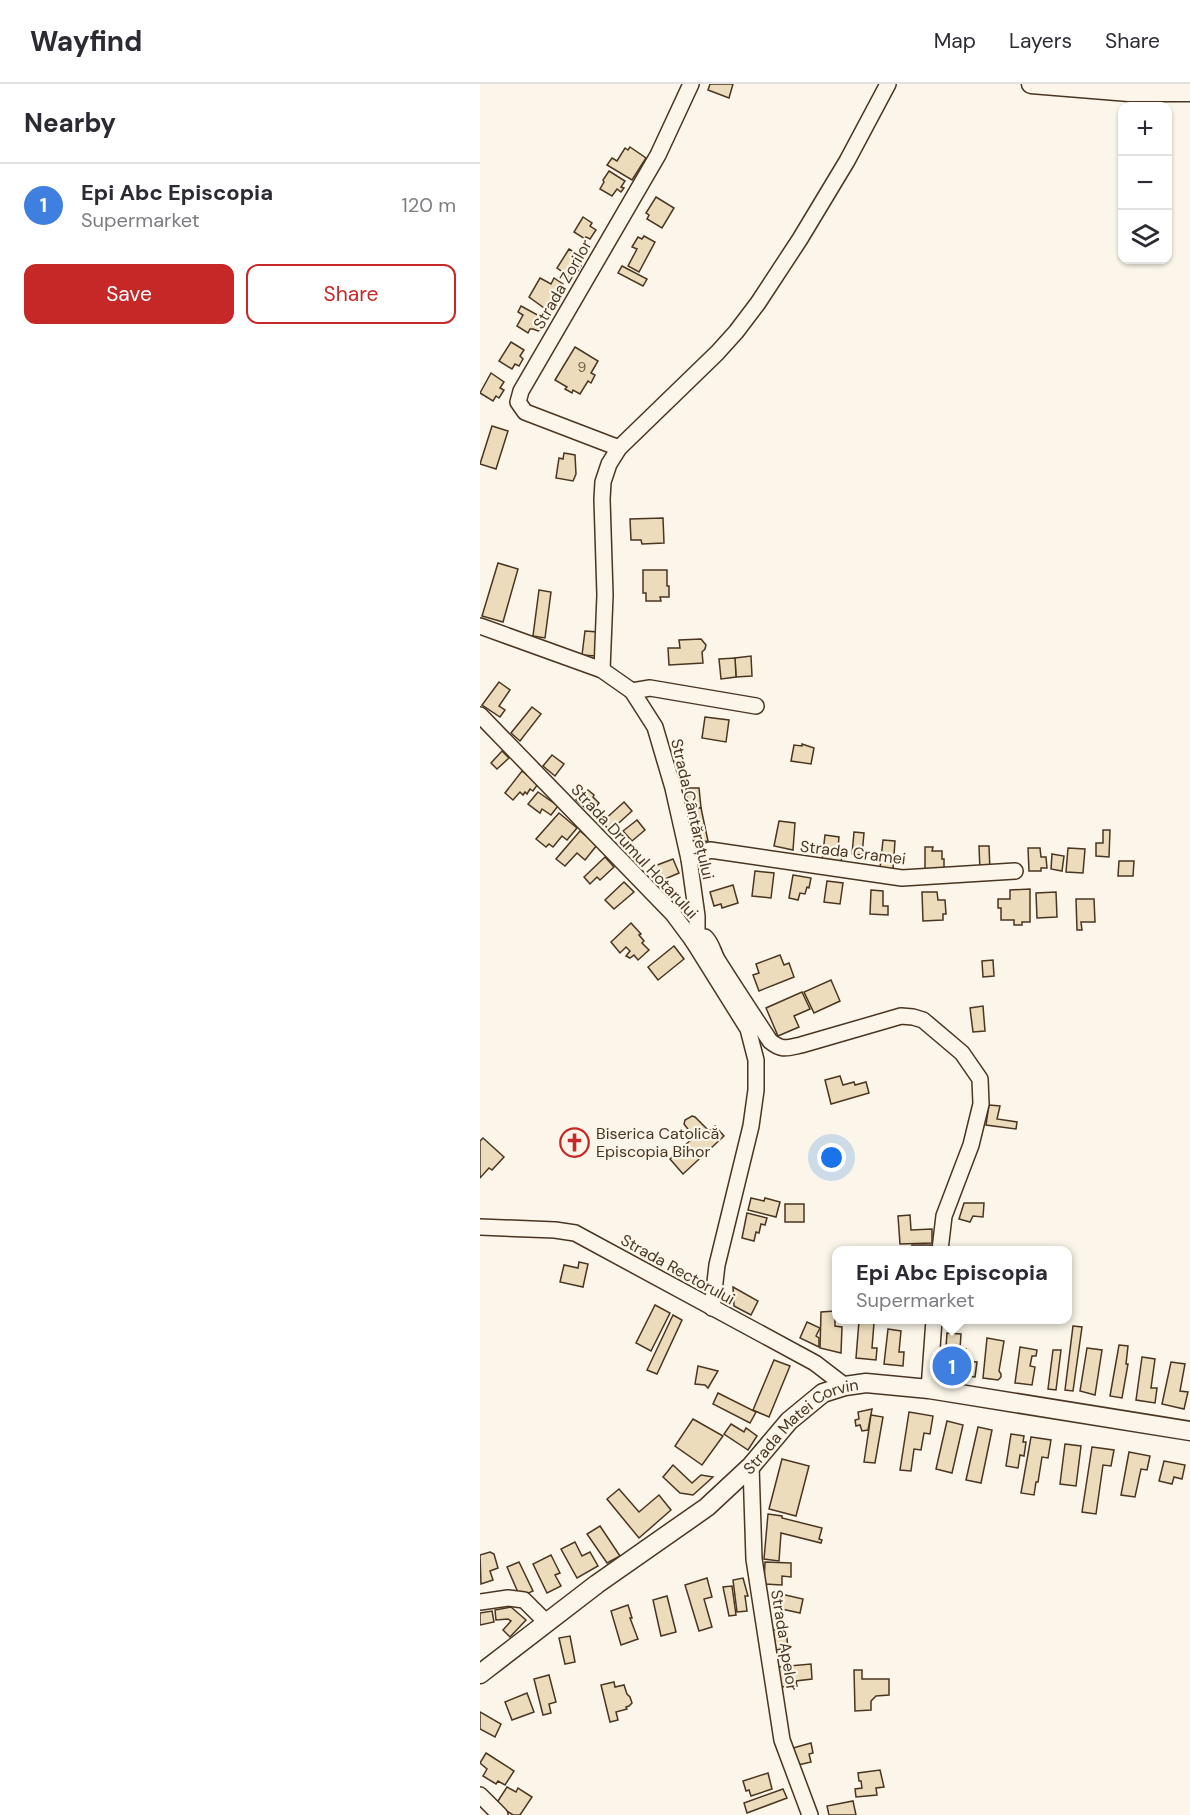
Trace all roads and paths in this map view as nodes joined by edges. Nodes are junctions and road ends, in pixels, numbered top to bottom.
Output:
1 (691, 84) edge
2 (888, 84) edge
3 (1031, 84) edge
4 (1190, 92) edge
5 (620, 448) junction
6 (480, 626) edge
7 (602, 670) junction
8 (632, 691) junction
9 (756, 706) dead end
10 (480, 715) edge
11 (689, 859) junction
12 (1015, 871) dead end
13 (693, 941) junction
14 (480, 1227) edge
15 (941, 1246) edge
16 (712, 1308) junction
17 (934, 1324) edge
18 (845, 1386) junction
19 (929, 1389) junction
20 (1190, 1431) edge
21 (751, 1466) junction
22 (480, 1602) edge
23 (547, 1623) junction
24 (480, 1674) edge
25 (480, 1795) edge
26 (500, 1815) edge
27 (810, 1815) edge

1 - 5 street, Strada Zorilor
2 - 5 street
3 - 4 main road
5 - 7 street
6 - 7 street, Strada Cântărețului
7 - 8 street, Strada Cântărețului
8 - 9 street
8 - 11 street, Strada Cântărețului
10 - 13 street, Strada Drumul Hotarului
11 - 12 street, Strada Cramei
11 - 13 street, Strada Cântărețului
13 - 15 street
13 - 16 street, Strada Drumul Hotarului
14 - 16 street, Strada Rectorului
16 - 18 street, Strada Rectorului
17 - 19 street
18 - 19 main road, Strada Matei Corvin
18 - 21 main road, Strada Matei Corvin
19 - 20 main road, Strada Matei Corvin
21 - 23 main road, Strada Matei Corvin
21 - 27 street, Strada Apelor
22 - 23 street
23 - 24 main road, Strada Matei Corvin
25 - 26 street

